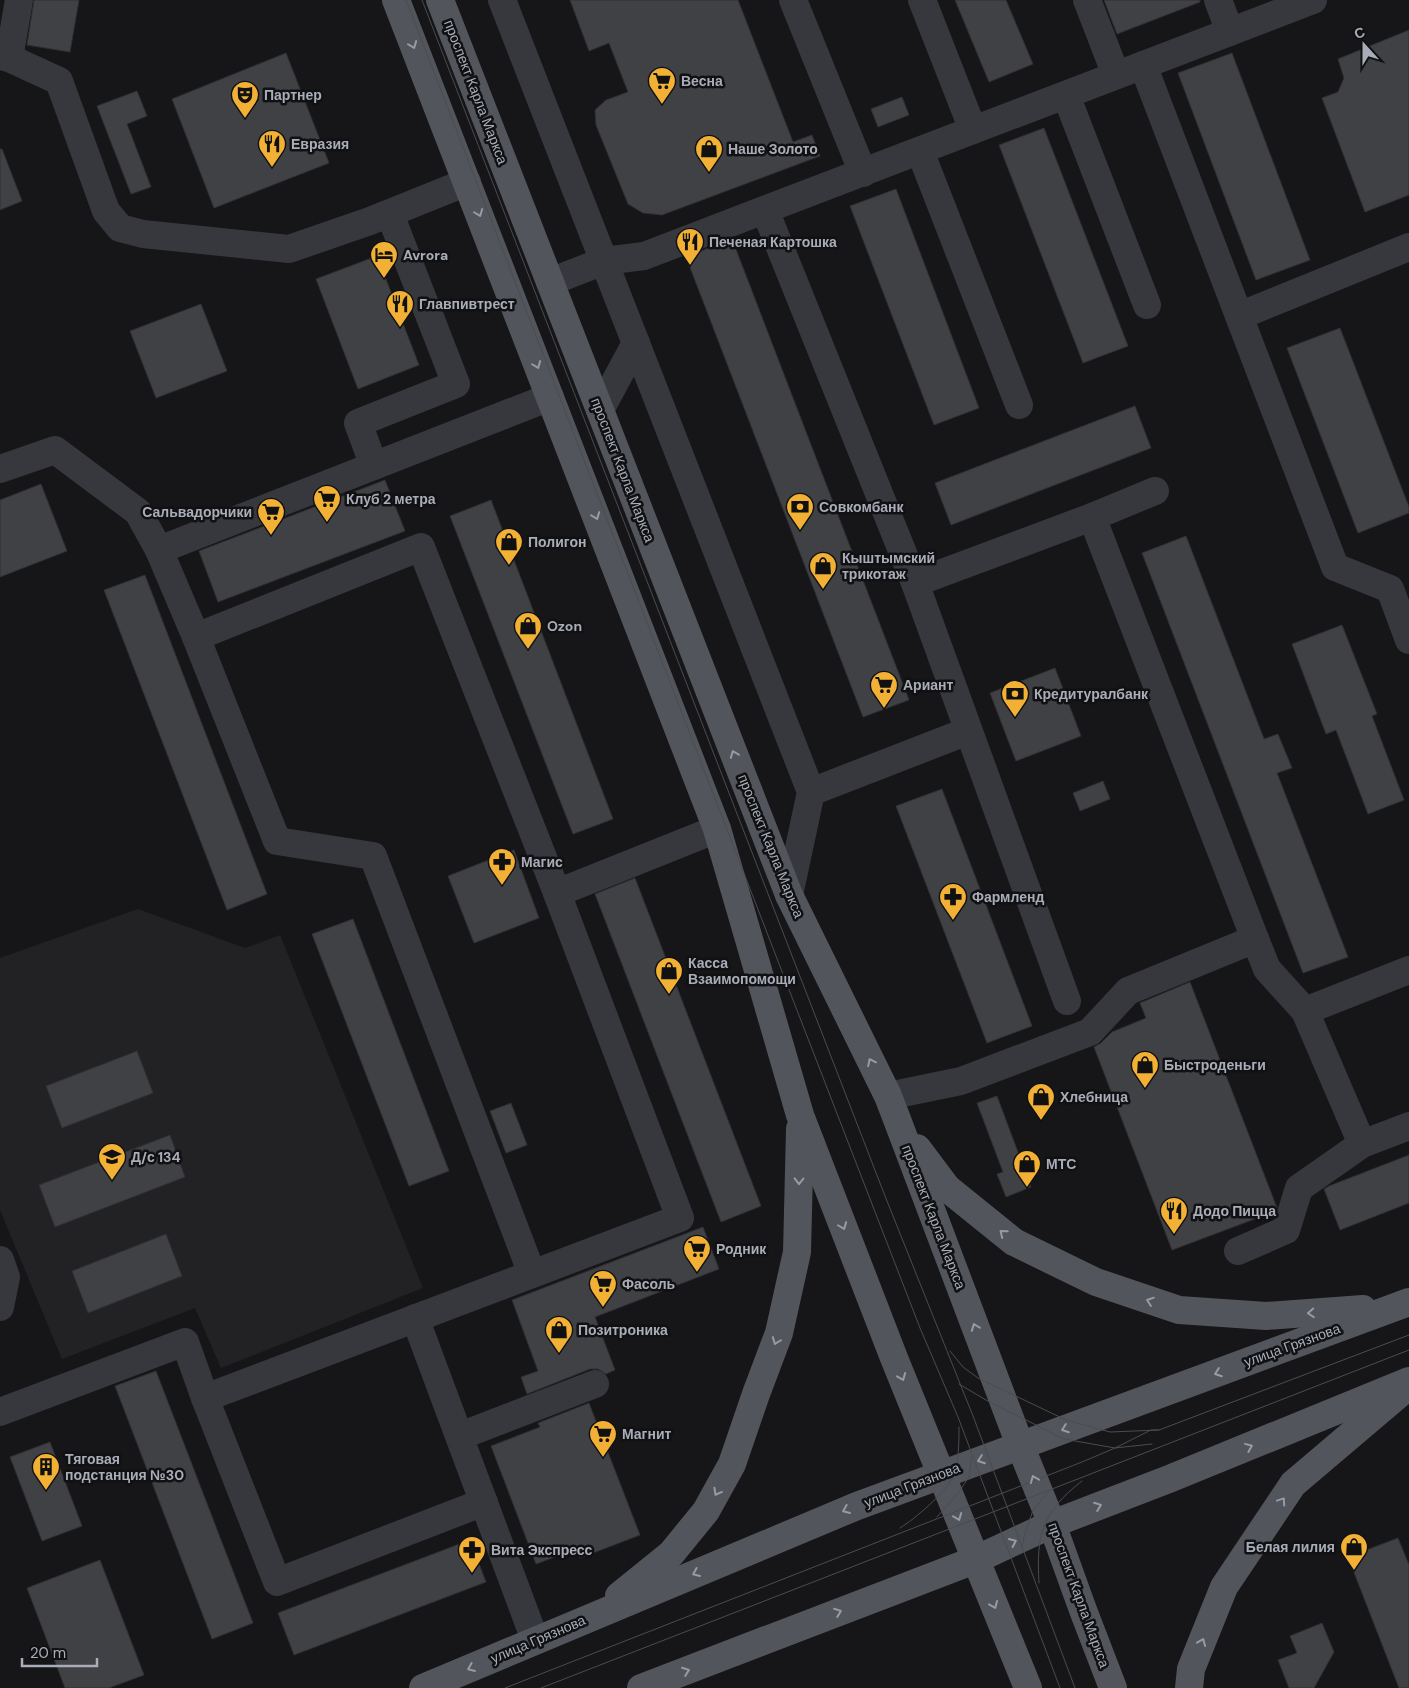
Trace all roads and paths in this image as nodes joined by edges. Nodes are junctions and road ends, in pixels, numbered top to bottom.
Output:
1 (19, 0) edge
2 (396, 0) edge
3 (440, 0) edge
4 (502, 0) edge
5 (794, 0) edge
6 (922, 0) edge
7 (1087, 0) edge
8 (1218, 0) edge
9 (1313, 0) edge
10 (1230, 32) junction
11 (4, 57) edge
12 (1144, 65) junction
13 (1116, 75) junction
14 (1066, 95) junction
15 (973, 130) junction
16 (920, 151) junction
17 (863, 172) junction
18 (467, 182) junction
19 (766, 210) junction
20 (385, 215) junction
21 (1409, 247) edge
22 (604, 261) junction
23 (550, 282) junction
24 (1148, 305) dead end
25 (1239, 316) junction
26 (636, 343) junction
27 (550, 397) junction
28 (1019, 405) dead end
29 (600, 410) junction
30 (374, 466) junction
31 (0, 469) edge
32 (1155, 491) dead end
33 (1092, 517) junction
34 (159, 550) junction
35 (915, 583) junction
36 (196, 636) junction
37 (1409, 640) edge
38 (968, 731) junction
39 (811, 792) junction
40 (717, 828) junction
41 (557, 893) junction
42 (789, 895) junction
43 (1255, 939) junction
44 (1409, 970) edge
45 (1068, 1001) dead end
46 (1305, 1011) junction
47 (888, 1096) junction
48 (800, 1115) junction
49 (898, 1122) junction
50 (1409, 1126) edge
51 (1362, 1144) junction
52 (1238, 1251) dead end
53 (0, 1260) edge
54 (532, 1274) junction
55 (1402, 1305) edge
56 (0, 1307) edge
57 (415, 1318) junction
58 (1409, 1381) edge
59 (595, 1384) dead end
60 (1409, 1386) edge
61 (205, 1398) junction
62 (0, 1412) edge
63 (460, 1436) junction
64 (1020, 1445) junction
65 (941, 1474) junction
66 (484, 1502) junction
67 (1052, 1524) junction
68 (975, 1560) junction
69 (596, 1614) junction
70 (535, 1640) junction
71 (423, 1688) edge
72 (641, 1688) edge
73 (1028, 1688) edge
74 (1113, 1688) edge
75 (1189, 1688) edge

1 - 11 lane
2 -> 18 main road
3 - 23 main road, проспект Карла Маркса
4 - 22 lane
5 - 17 lane
6 - 15 lane
7 - 13 lane
8 - 10 lane
9 - 10 lane
10 - 12 lane
11 - 20 lane
12 - 13 lane
12 - 25 lane
13 - 14 lane
14 - 15 lane
14 - 24 lane
15 - 16 lane
16 - 17 lane
16 - 28 lane
17 - 19 lane
18 - 20 lane
18 -> 27 main road
19 - 22 lane
19 - 35 lane
20 - 30 lane
21 - 25 lane
22 - 23 lane
22 - 26 lane
23 - 29 main road, проспект Карла Маркса
25 - 37 lane
26 - 29 lane
26 - 39 lane
27 - 30 lane
27 -> 40 main road
42 -> 29 main road, проспект Карла Маркса
30 - 34 lane
31 - 34 lane
32 - 33 lane
33 - 35 lane
33 - 43 lane
34 - 36 lane
35 - 38 lane
36 - 41 lane
36 - 54 lane
38 - 39 lane
38 - 45 lane
39 - 42 lane
40 - 41 lane
40 - 48 main road
41 - 54 lane
47 -> 42 main road, проспект Карла Маркса
43 - 46 lane
43 - 47 lane
44 - 46 lane
46 - 51 lane
47 - 49 main road, проспект Карла Маркса
48 -> 65 main road
48 -> 69 main road
55 -> 49 main road
64 -> 49 main road, проспект Карла Маркса
50 - 51 lane
51 - 52 lane
53 - 56 lane
54 - 57 lane
55 -> 64 main road, улица Грязнова
57 - 61 lane
57 - 63 lane
67 -> 58 main road
59 - 63 lane
75 -> 60 main road
61 - 62 lane
61 - 66 lane
63 - 66 lane
64 -> 65 main road, улица Грязнова
67 -> 64 main road, проспект Карла Маркса
65 -> 68 main road
65 -> 69 main road, улица Грязнова
66 - 70 lane
68 -> 67 main road
67 - 74 main road, проспект Карла Маркса
72 -> 68 main road
68 -> 73 main road
69 - 70 main road, улица Грязнова
70 -> 71 main road, улица Грязнова

